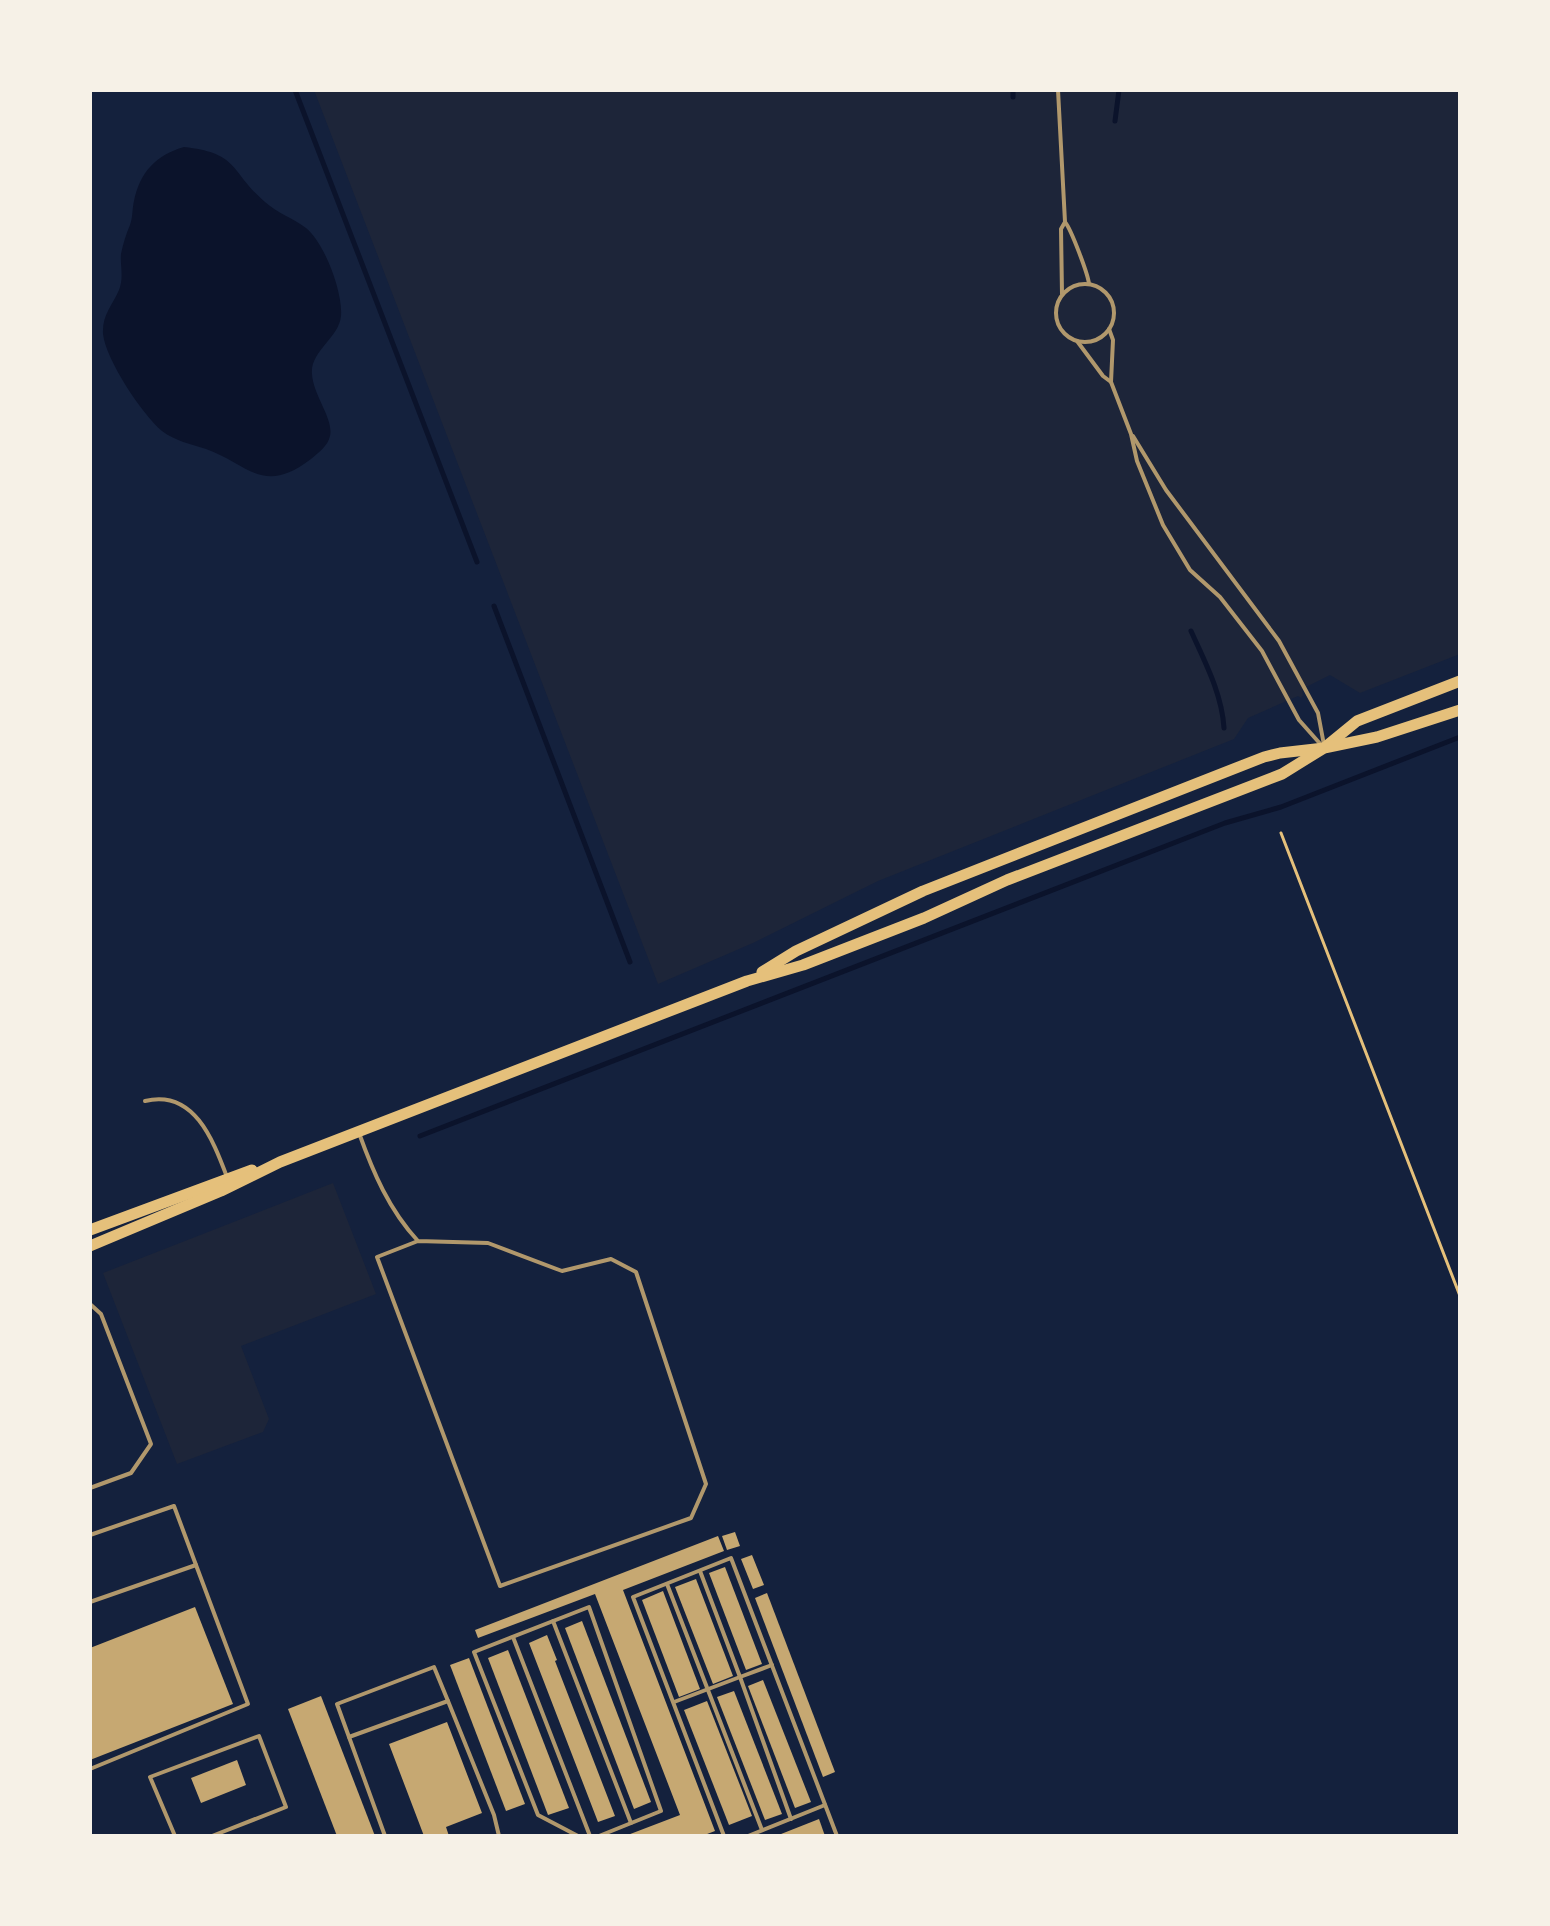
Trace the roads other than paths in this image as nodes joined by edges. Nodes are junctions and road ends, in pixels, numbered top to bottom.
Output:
1 (1058, 90) edge
2 (1065, 222) junction
3 (1089, 284) junction
4 (1062, 294) junction
5 (1109, 329) junction
6 (1077, 341) junction
7 (1111, 382) junction
8 (1131, 434) junction
9 (1460, 681) edge
10 (1460, 710) edge
11 (1324, 748) junction
12 (747, 981) junction
13 (145, 1101) dead end
14 (358, 1131) junction
15 (280, 1162) junction
16 (227, 1177) junction
17 (90, 1230) edge
18 (418, 1241) junction
19 (90, 1246) edge
20 (90, 1304) edge
21 (90, 1488) edge
22 (90, 1535) edge
23 (196, 1565) junction
24 (700, 1571) junction
25 (667, 1584) junction
26 (90, 1602) edge
27 (553, 1621) junction
28 (513, 1637) junction
29 (772, 1665) junction
30 (740, 1677) junction
31 (707, 1690) junction
32 (448, 1701) junction
33 (673, 1703) junction
34 (349, 1737) junction
35 (90, 1769) edge
36 (825, 1805) junction
37 (791, 1819) junction
38 (631, 1823) junction
39 (762, 1830) junction
40 (175, 1836) edge
41 (212, 1836) edge
42 (385, 1836) edge
43 (499, 1836) edge
44 (578, 1836) edge
45 (590, 1836) edge
46 (599, 1836) edge
47 (724, 1836) edge
48 (748, 1836) edge
49 (837, 1836) edge

1 - 2 lane
2 - 3 lane
2 - 4 lane
3 - 4 lane
3 - 5 lane
4 - 6 lane
5 - 6 lane
5 - 7 lane
6 - 7 lane
7 - 8 lane
8 - 11 lane
8 - 11 lane
9 - 11 main road
10 - 11 main road
11 - 12 main road
11 - 12 main road
12 - 14 main road
13 - 16 lane
14 - 15 main road
14 - 18 lane
15 - 16 main road
15 - 19 main road
16 - 17 main road
18 - 18 lane
20 - 21 lane
22 - 23 lane
23 - 26 lane
23 - 35 lane
24 - 25 lane
24 - 29 lane
24 - 30 lane
25 - 31 lane
25 - 33 lane
27 - 28 lane
27 - 38 lane
27 - 38 lane
28 - 44 lane
28 - 45 lane
29 - 30 lane
29 - 36 lane
30 - 31 lane
30 - 37 lane
31 - 33 lane
31 - 39 lane
32 - 34 lane
32 - 34 lane
32 - 43 lane
33 - 47 lane
34 - 42 lane
36 - 37 lane
36 - 49 lane
37 - 39 lane
38 - 46 lane
39 - 48 lane
40 - 41 lane

